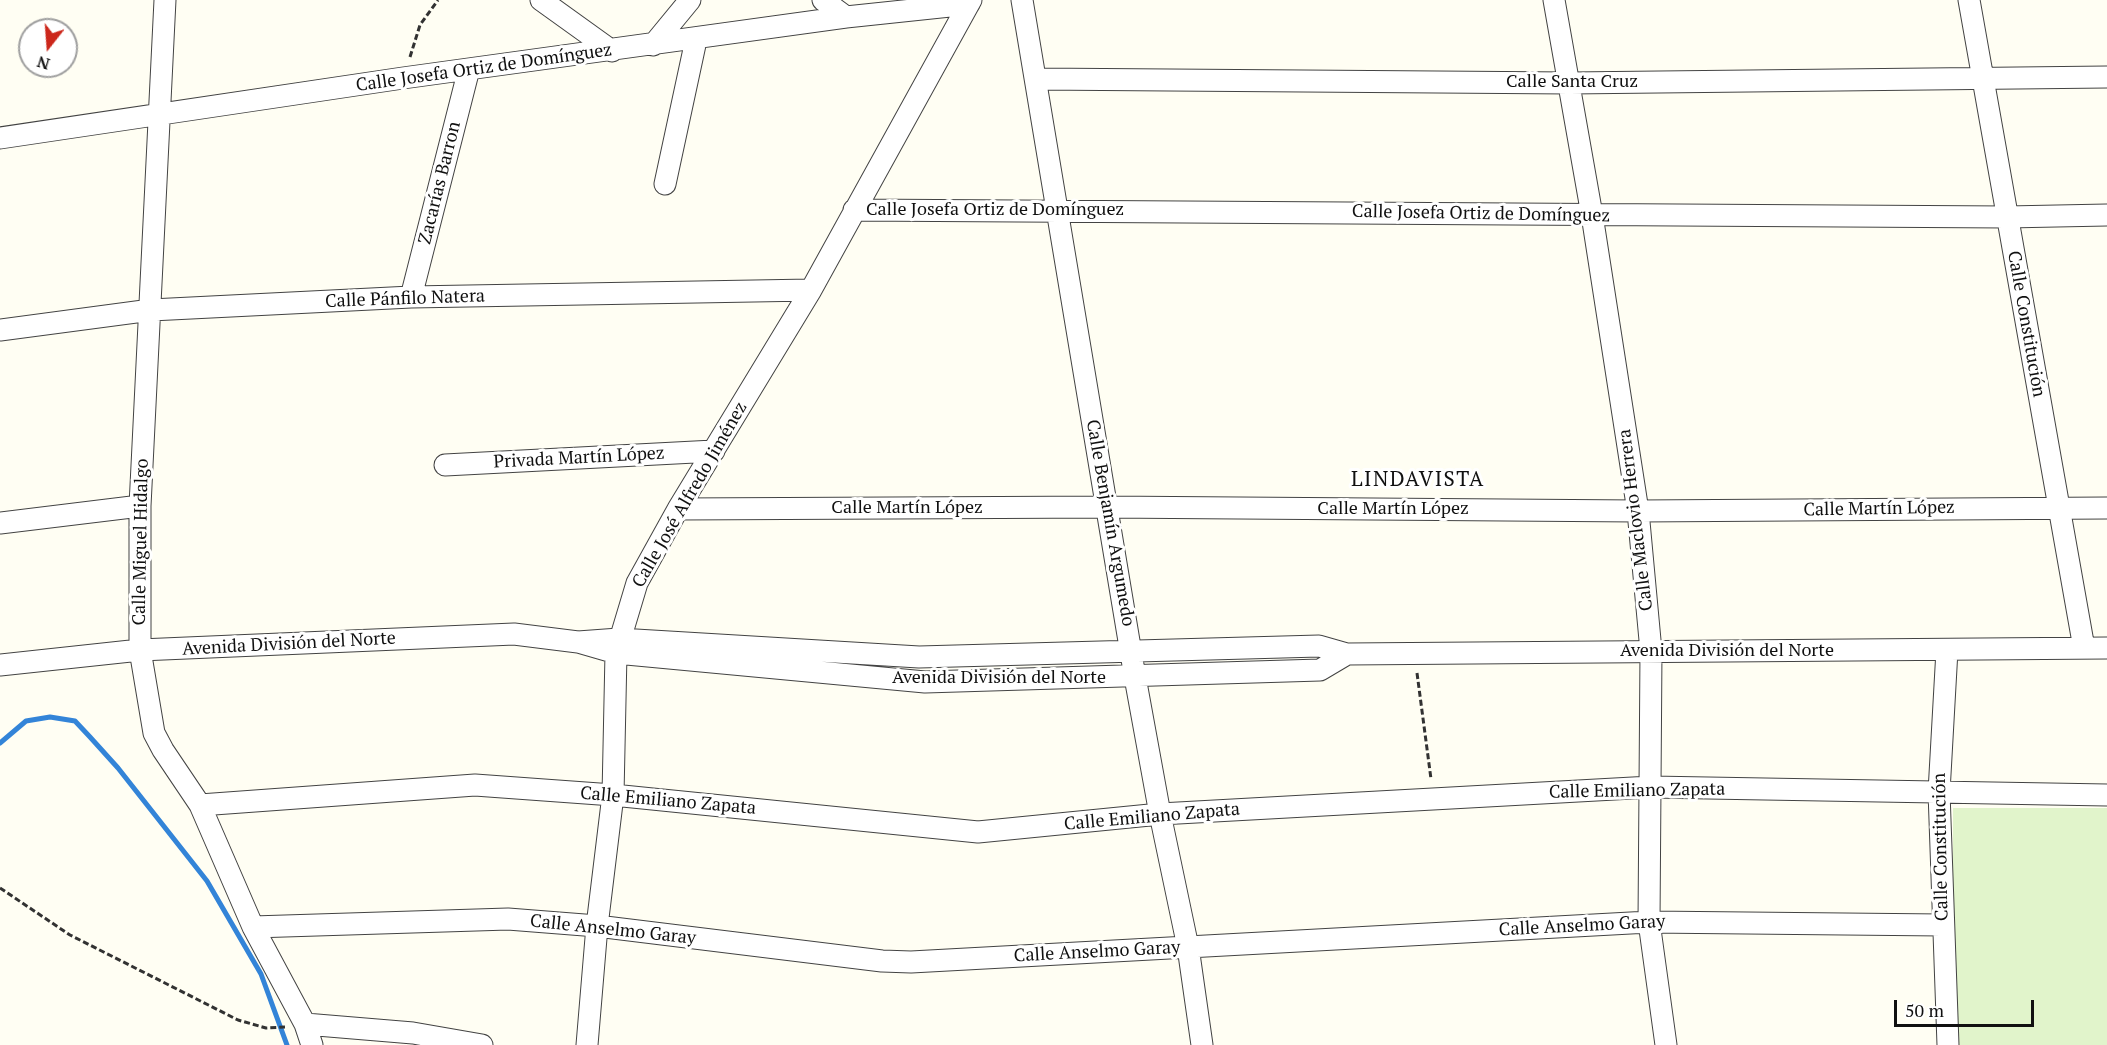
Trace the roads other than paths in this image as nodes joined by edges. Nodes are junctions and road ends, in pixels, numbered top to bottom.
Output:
1 (165, 0) edge
2 (542, 0) edge
3 (690, 0) edge
4 (823, 0) edge
5 (1022, 0) edge
6 (1554, 0) edge
7 (1969, 0) edge
8 (970, 2) edge
9 (846, 17) junction
10 (696, 40) junction
11 (653, 45) junction
12 (612, 51) junction
13 (469, 69) junction
14 (2107, 76) edge
15 (1036, 79) junction
16 (1983, 79) junction
17 (1570, 83) junction
18 (158, 117) junction
19 (0, 138) edge
20 (664, 184) dead end
21 (854, 210) junction
22 (1056, 210) junction
23 (1593, 215) junction
24 (2107, 215) edge
25 (2007, 218) junction
26 (811, 290) junction
27 (411, 297) junction
28 (151, 310) junction
29 (0, 330) edge
30 (714, 451) junction
31 (445, 465) dead end
32 (140, 506) junction
33 (1106, 507) junction
34 (2059, 507) junction
35 (2107, 508) edge
36 (678, 509) junction
37 (1638, 511) junction
38 (0, 523) edge
39 (617, 646) junction
40 (2084, 648) junction
41 (2107, 648) edge
42 (140, 650) junction
43 (1947, 650) junction
44 (1651, 651) junction
45 (1132, 652) junction
46 (1347, 654) junction
47 (0, 665) edge
48 (1135, 677) junction
49 (1651, 787) junction
50 (1939, 792) junction
51 (613, 795) junction
52 (2107, 795) edge
53 (200, 805) junction
54 (1160, 814) junction
55 (1649, 922) junction
56 (1942, 925) junction
57 (597, 926) junction
58 (253, 927) junction
59 (1188, 947) junction
60 (297, 1025) junction
61 (312, 1045) edge
62 (482, 1045) edge
63 (587, 1045) edge
64 (1202, 1045) edge
65 (1666, 1045) edge
66 (1948, 1045) edge

1 - 18 street, Calle Miguel Hidalgo
2 - 12 street
3 - 11 street
4 - 9 street
5 - 15 street, Calle Benjamín Argumedo
6 - 17 street, Calle Maclovio Herrera
7 - 16 street, Calle Constitución
8 - 9 street, Calle Josefa Ortiz de Domínguez
8 - 21 street, Calle José Alfredo Jiménez
9 - 10 street, Calle Josefa Ortiz de Domínguez
10 - 11 street, Calle Josefa Ortiz de Domínguez
10 - 20 street
11 - 12 street, Calle Josefa Ortiz de Domínguez
12 - 13 street, Calle Josefa Ortiz de Domínguez
13 - 18 street, Calle Josefa Ortiz de Domínguez
13 - 27 street, Zacarías Barron
14 - 16 street, Calle Santa Cruz
15 - 17 street, Calle Santa Cruz
15 - 22 street, Calle Benjamín Argumedo
16 - 17 street, Calle Santa Cruz
16 - 25 street, Calle Constitución
17 - 23 street, Calle Maclovio Herrera
18 - 19 street, Calle Josefa Ortiz de Domínguez
18 - 28 street, Calle Miguel Hidalgo
21 - 22 street, Calle Josefa Ortiz de Domínguez
21 - 26 street, Calle José Alfredo Jiménez
22 - 23 street, Calle Josefa Ortiz de Domínguez
22 - 33 street, Calle Benjamín Argumedo
23 - 25 street, Calle Josefa Ortiz de Domínguez
23 - 37 street, Calle Maclovio Herrera
24 - 25 street, Calle Josefa Ortiz de Domínguez
25 - 34 street, Calle Constitución
26 - 27 street, Calle Pánfilo Natera
26 - 30 street, Calle José Alfredo Jiménez
27 - 28 street, Calle Pánfilo Natera
28 - 29 street, Calle Pánfilo Natera
28 - 32 street, Calle Miguel Hidalgo
30 - 31 street, Privada Martín López
30 - 36 street, Calle José Alfredo Jiménez
32 - 38 street
32 - 42 street, Calle Miguel Hidalgo
33 - 36 street, Calle Martín López
33 - 37 street, Calle Martín López
33 - 45 street, Calle Benjamín Argumedo
34 - 35 street, Calle Martín López
34 - 37 street, Calle Martín López
34 - 40 street, Calle Constitución
36 - 39 street, Calle José Alfredo Jiménez
37 - 44 street, Calle Maclovio Herrera
39 - 42 street, Avenida División del Norte
39 - 45 street, Avenida División del Norte
39 - 48 street, Avenida División del Norte
39 - 51 street, Calle José Alfredo Jiménez
40 - 41 street, Avenida División del Norte
40 - 43 street, Avenida División del Norte
42 - 47 street, Avenida División del Norte
42 - 53 street, Calle Miguel Hidalgo
43 - 44 street, Avenida División del Norte
43 - 50 street, Calle Constitución
44 - 46 street, Avenida División del Norte
44 - 49 street, Calle Maclovio Herrera
45 - 46 street, Avenida División del Norte
45 - 48 street, Calle Benjamín Argumedo
46 - 48 street, Avenida División del Norte
48 - 54 street, Calle Benjamín Argumedo
49 - 50 street, Calle Emiliano Zapata
49 - 54 street, Calle Emiliano Zapata
49 - 55 street, Calle Maclovio Herrera
50 - 52 street, Calle Emiliano Zapata
50 - 56 street, Calle Constitución
51 - 53 street, Calle Emiliano Zapata
51 - 54 street, Calle Emiliano Zapata
51 - 57 street, Calle José Alfredo Jiménez
53 - 58 street, Calle Miguel Hidalgo
54 - 59 street, Calle Benjamín Argumedo
55 - 56 street, Calle Anselmo Garay
55 - 59 street, Calle Anselmo Garay
55 - 65 street, Calle Maclovio Herrera
56 - 66 street, Calle Constitución
57 - 58 street, Calle Anselmo Garay
57 - 59 street, Calle Anselmo Garay
57 - 63 street, Calle José Alfredo Jiménez
58 - 60 street, Calle Miguel Hidalgo
59 - 64 street, Calle Benjamín Argumedo
60 - 61 street, Calle Miguel Hidalgo
60 - 62 street

